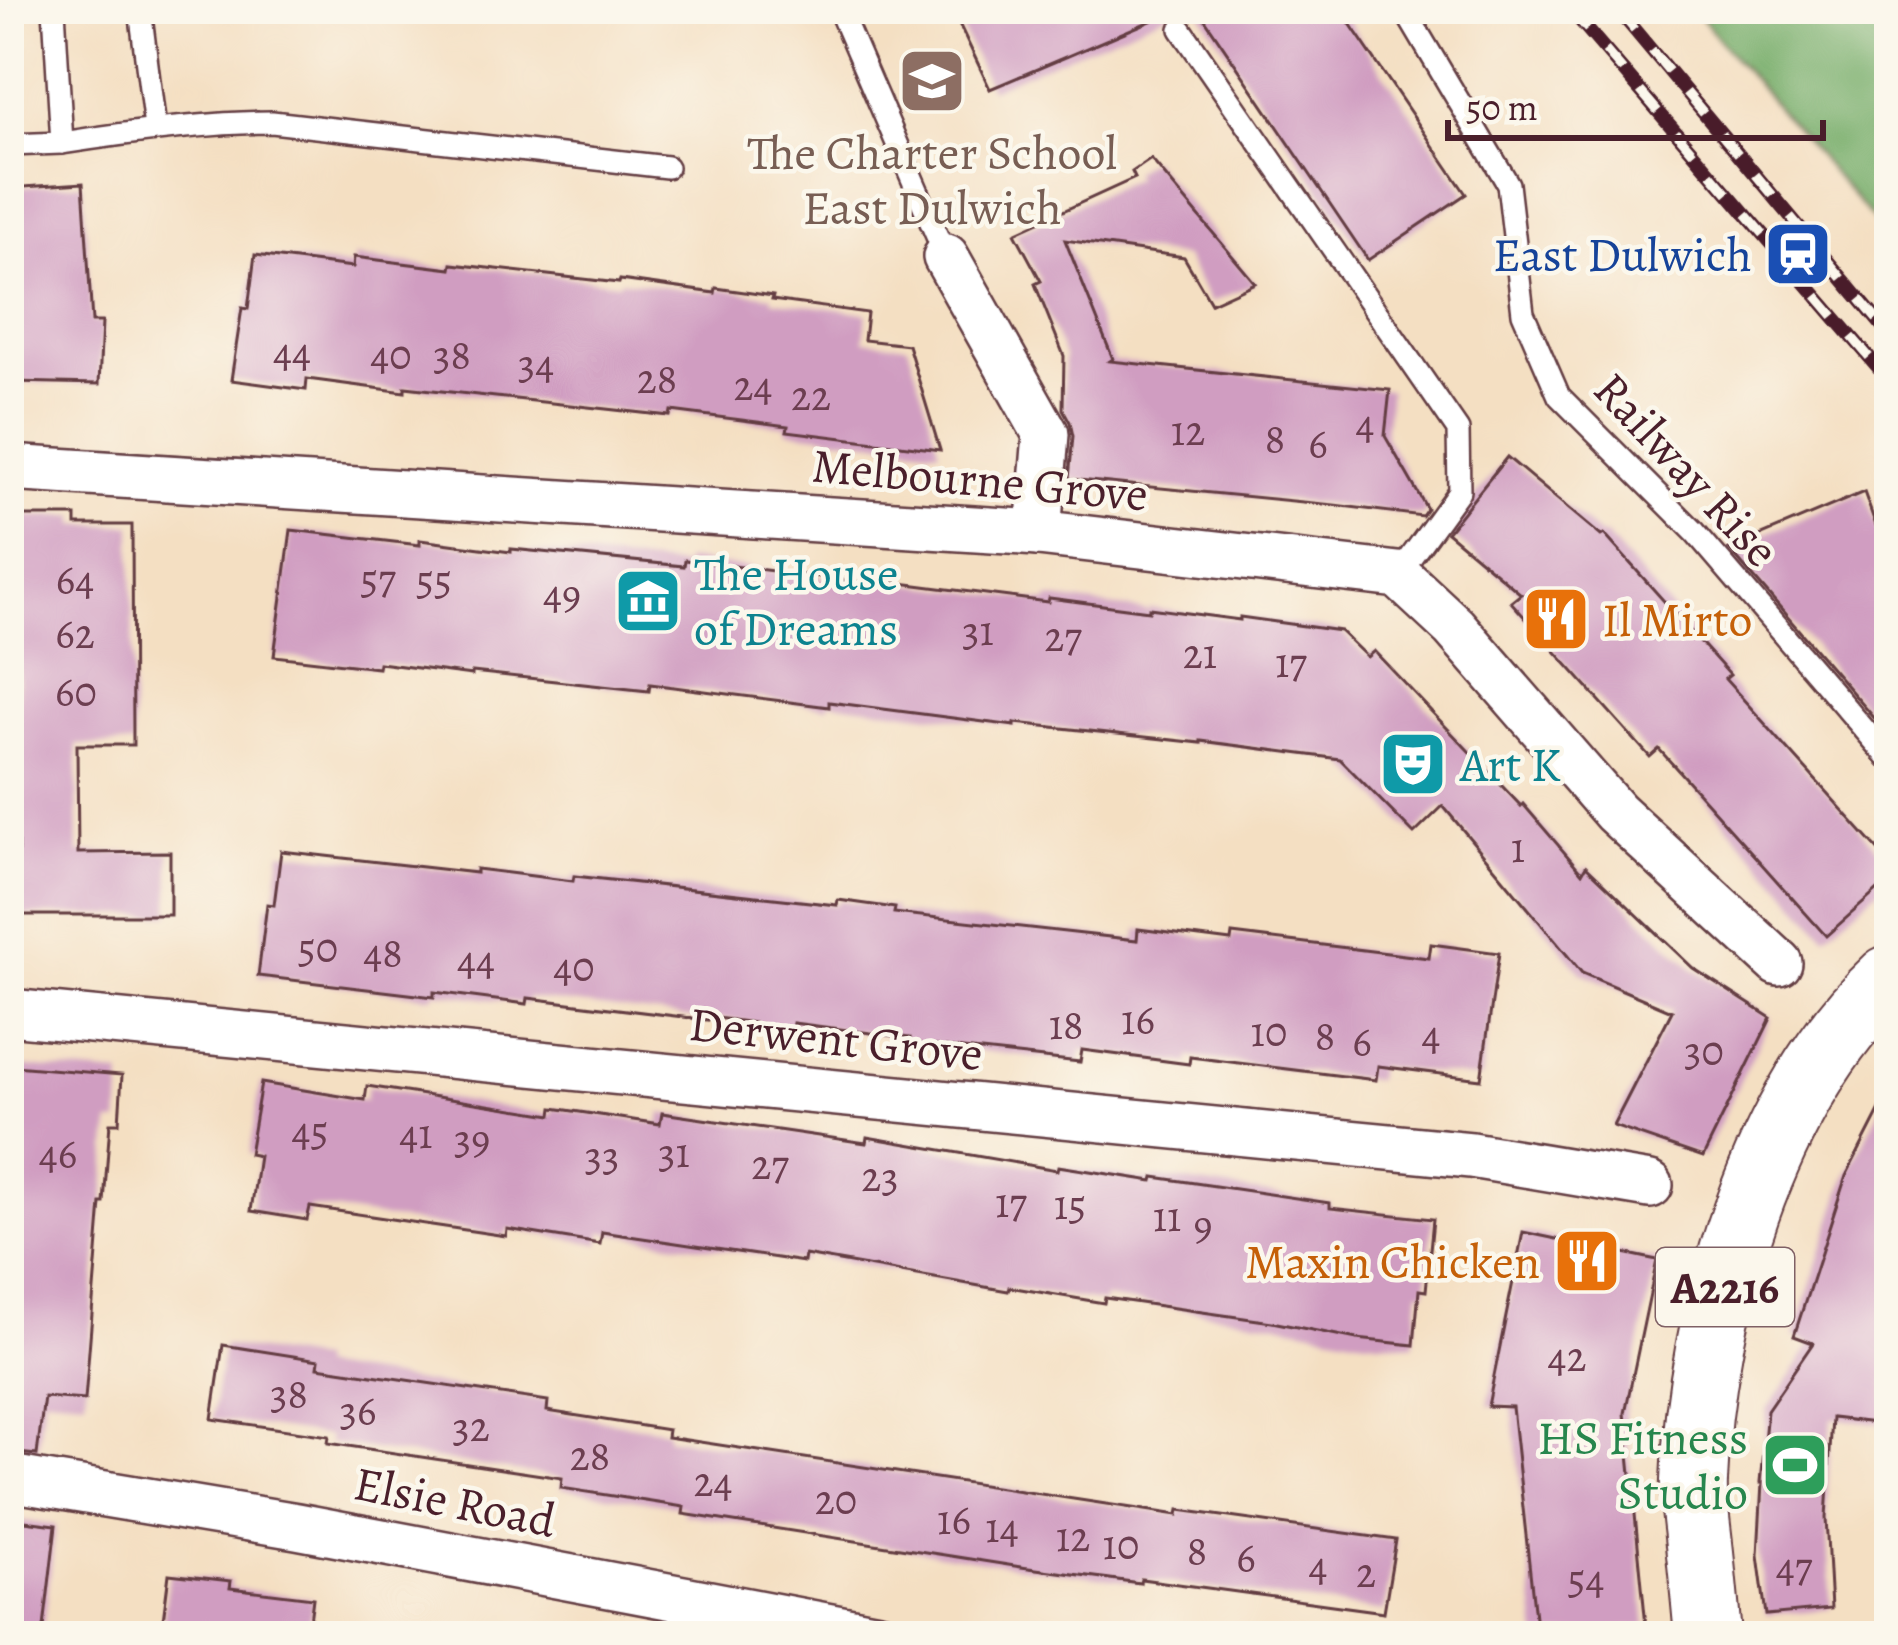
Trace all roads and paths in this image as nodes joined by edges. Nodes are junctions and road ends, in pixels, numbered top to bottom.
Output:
1 (55, 9) edge
2 (140, 9) edge
3 (839, 9) edge
4 (1403, 9) edge
5 (1181, 29) dead end
6 (155, 128) junction
7 (62, 143) junction
8 (9, 145) edge
9 (668, 167) dead end
10 (946, 257) joint
11 (9, 468) edge
12 (1038, 533) junction
13 (1398, 575) junction
14 (1889, 758) edge
15 (1779, 962) dead end
16 (1889, 979) edge
17 (9, 1012) edge
18 (1650, 1185) dead end
19 (9, 1478) edge
20 (879, 1636) edge
21 (1708, 1636) edge

1 - 7 lane
2 - 6 lane
3 - 10 lane
4 - 14 lane, Railway Rise
5 - 13 lane
6 - 7 lane
6 - 9 lane
7 - 8 lane
10 - 12 street
11 - 12 street, Melbourne Grove
12 - 13 street, Melbourne Grove
13 - 15 street
16 - 21 main road, A2216
17 - 18 street, Derwent Grove
19 - 20 street, Elsie Road

